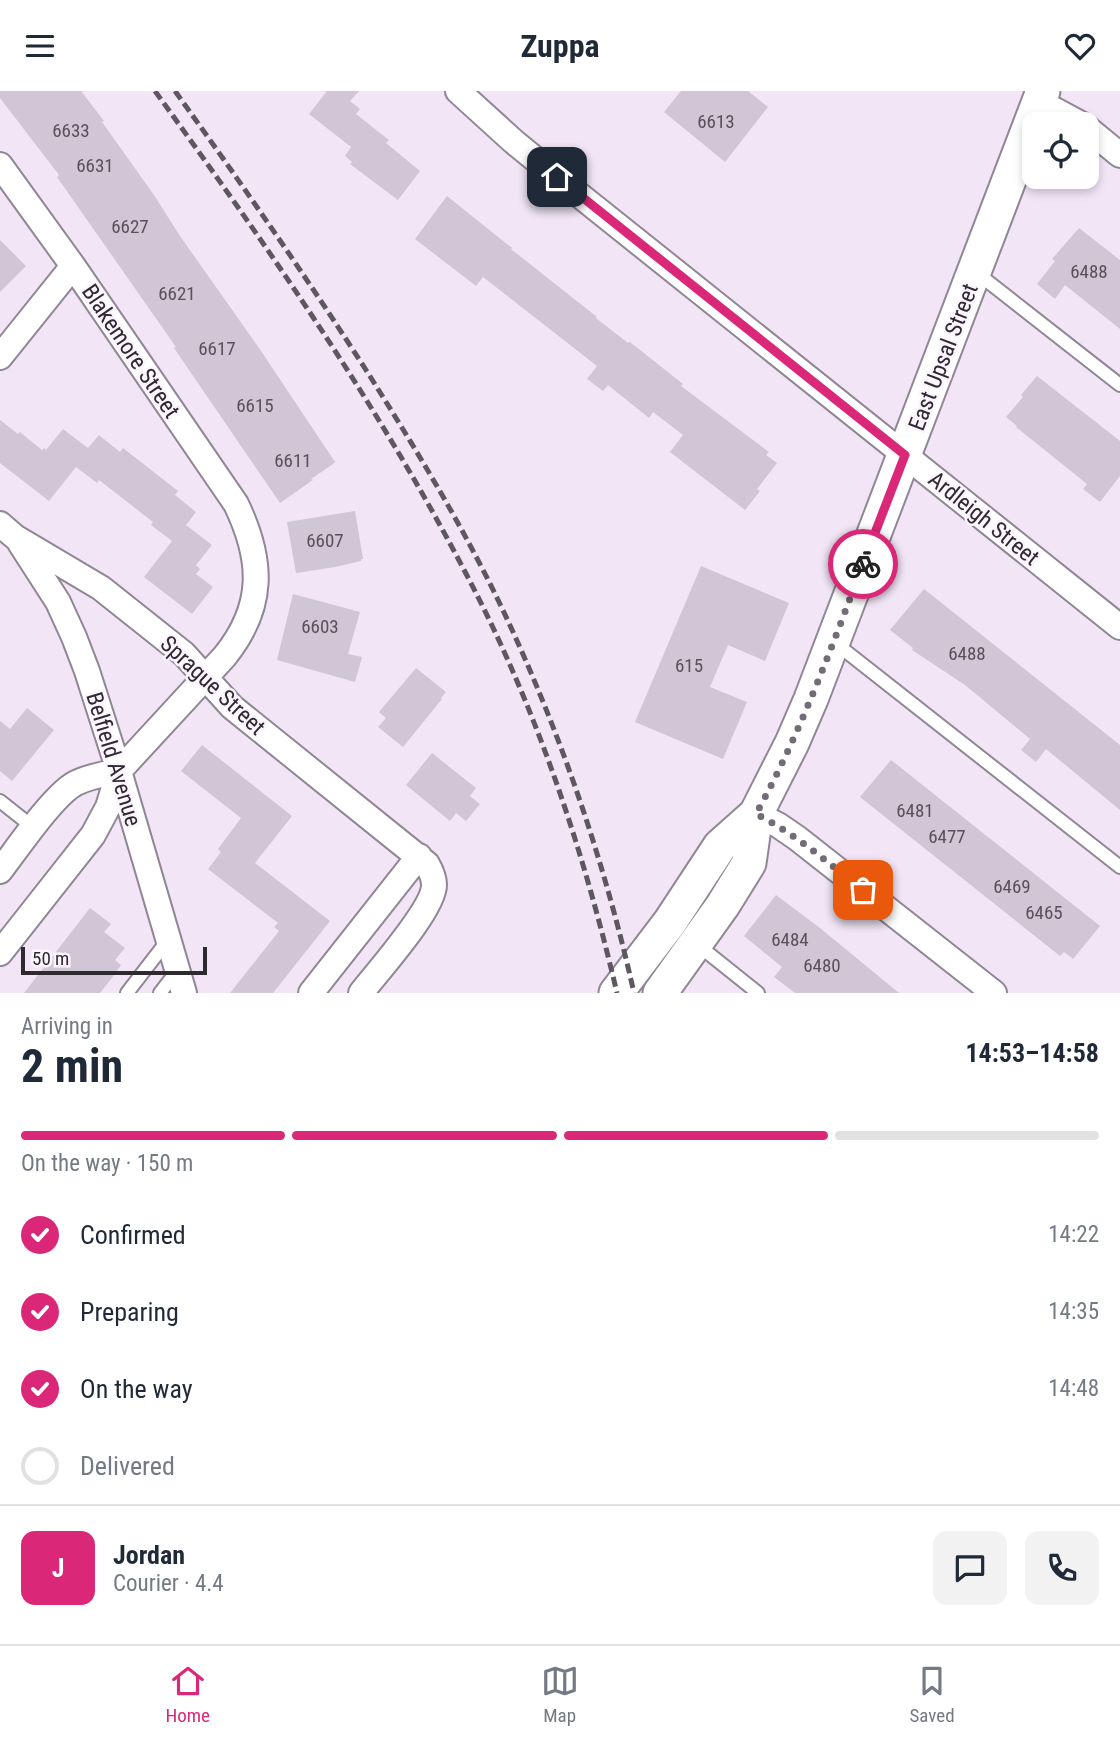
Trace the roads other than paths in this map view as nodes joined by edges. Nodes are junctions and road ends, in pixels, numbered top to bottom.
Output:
1 (458, 91) edge
2 (1040, 97) edge
3 (1059, 112) edge
4 (1099, 138) edge
5 (1120, 155) edge
6 (0, 165) edge
7 (73, 266) junction
8 (975, 271) junction
9 (6, 344) edge
10 (1120, 385) edge
11 (905, 455) junction
12 (8, 530) edge
13 (1120, 627) edge
14 (834, 642) junction
15 (205, 678) junction
16 (119, 771) junction
17 (0, 801) edge
18 (756, 814) junction
19 (34, 828) junction
20 (419, 856) junction
21 (1120, 867) edge
22 (0, 871) edge
23 (168, 940) junction
24 (697, 944) junction
25 (0, 953) edge
26 (181, 982) edge
27 (127, 993) edge
28 (159, 993) edge
29 (311, 993) edge
30 (360, 993) edge
31 (616, 993) edge
32 (660, 993) edge
33 (758, 993) edge
34 (994, 993) edge

1 - 11 street, Ardleigh Street
2 - 3 street
2 - 8 street, East Upsal Street
4 - 5 street
6 - 7 street, Blakemore Street
7 - 9 street
7 - 15 street, Blakemore Street
8 - 10 lane
8 - 11 street, East Upsal Street
11 - 13 street, Ardleigh Street
11 - 14 street, East Upsal Street
12 - 15 street, Sprague Street
12 - 16 street, Belfield Avenue
14 - 18 street, East Upsal Street
14 - 21 lane
15 - 16 street, Blakemore Street
15 - 20 street, Sprague Street
16 - 19 street
16 - 23 street, Belfield Avenue
16 - 25 street
17 - 19 lane
18 - 24 street, East Upsal Street
18 - 31 street, East Upsal Street
18 - 34 street
19 - 22 street
20 - 29 street
20 - 30 street
23 - 26 street, Belfield Avenue
23 - 27 lane
24 - 32 street, East Upsal Street
24 - 33 lane
26 - 28 lane

